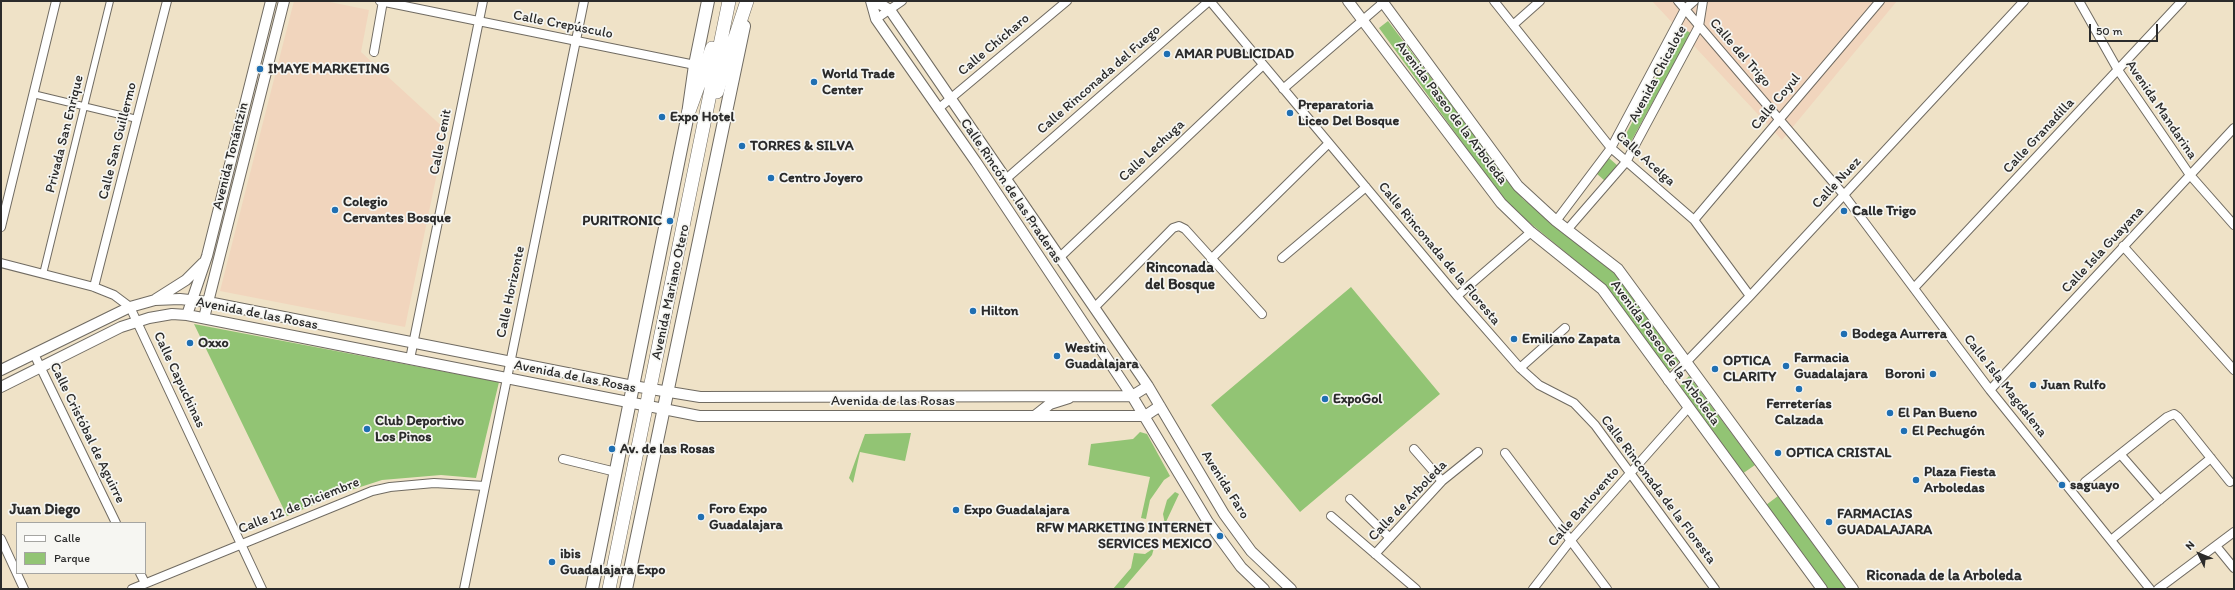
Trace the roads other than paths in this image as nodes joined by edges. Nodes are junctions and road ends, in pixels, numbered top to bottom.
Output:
1 (56, 1) edge
2 (110, 1) edge
3 (167, 1) edge
4 (271, 1) edge
5 (284, 1) edge
6 (382, 1) edge
7 (483, 1) edge
8 (584, 1) edge
9 (708, 1) edge
10 (748, 1) edge
11 (871, 1) edge
12 (875, 1) edge
13 (902, 1) edge
14 (1067, 1) edge
15 (1209, 1) edge
16 (1348, 1) edge
17 (1494, 1) edge
18 (1540, 1) edge
19 (1678, 1) edge
20 (1694, 1) edge
21 (1703, 1) edge
22 (1880, 1) edge
23 (2024, 1) edge
24 (2079, 1) edge
25 (2182, 1) edge
26 (1383, 2) edge
27 (728, 4) edge
28 (1685, 9) junction
29 (890, 10) junction
30 (876, 19) junction
31 (1364, 19) junction
32 (479, 21) junction
33 (1513, 25) junction
34 (1699, 26) junction
35 (576, 41) junction
36 (374, 52) dead end
37 (695, 65) junction
38 (1263, 65) junction
39 (2118, 70) junction
40 (1283, 89) junction
41 (33, 94) junction
42 (950, 99) junction
43 (84, 106) junction
44 (938, 109) junction
45 (688, 114) junction
46 (1779, 118) junction
47 (137, 119) junction
48 (2234, 128) edge
49 (1329, 143) junction
50 (1611, 148) junction
51 (699, 149) junction
52 (1626, 162) junction
53 (2190, 176) junction
54 (1006, 179) junction
55 (1366, 187) junction
56 (1844, 195) junction
57 (1694, 220) junction
58 (1556, 221) junction
59 (2234, 225) edge
60 (1, 226) edge
61 (1567, 230) junction
62 (1531, 232) junction
63 (2124, 246) junction
64 (207, 256) junction
65 (1060, 257) junction
66 (1282, 258) dead end
67 (1211, 259) junction
68 (1, 263) edge
69 (43, 274) junction
70 (94, 287) junction
71 (1914, 288) junction
72 (1457, 296) junction
73 (1750, 296) junction
74 (154, 300) junction
75 (193, 300) junction
76 (208, 302) junction
77 (130, 307) junction
78 (1094, 308) junction
79 (1262, 314) dead end
80 (187, 315) junction
81 (204, 318) junction
82 (137, 321) junction
83 (1565, 328) dead end
84 (414, 342) junction
85 (34, 354) junction
86 (410, 359) junction
87 (510, 362) junction
88 (1686, 362) junction
89 (41, 367) junction
90 (1520, 368) junction
91 (1, 370) edge
92 (2234, 370) edge
93 (507, 378) junction
94 (1668, 381) junction
95 (1, 386) edge
96 (633, 386) junction
97 (1148, 386) junction
98 (650, 389) junction
99 (1990, 390) junction
100 (667, 392) junction
101 (1077, 395) junction
102 (1132, 396) junction
103 (630, 402) junction
104 (647, 406) junction
105 (1160, 406) junction
106 (1688, 408) junction
107 (663, 409) junction
108 (1036, 415) junction
109 (1144, 416) junction
110 (1414, 449) dead end
111 (1478, 452) dead end
112 (1505, 453) dead end
113 (2121, 454) junction
114 (2211, 458) junction
115 (563, 459) dead end
116 (616, 472) junction
117 (1630, 472) junction
118 (1442, 481) junction
119 (2085, 482) dead end
120 (2230, 482) dead end
121 (485, 486) junction
122 (1350, 499) dead end
123 (2160, 500) junction
124 (1331, 516) dead end
125 (116, 522) edge
126 (2234, 532) edge
127 (1390, 538) junction
128 (1, 539) edge
129 (1571, 540) junction
130 (2111, 540) junction
131 (241, 543) junction
132 (2216, 546) junction
133 (1375, 554) junction
134 (2234, 568) edge
135 (16, 572) edge
136 (17, 574) edge
137 (140, 574) edge
138 (145, 583) junction
139 (24, 589) edge
140 (132, 589) edge
141 (262, 589) edge
142 (464, 589) edge
143 (592, 589) edge
144 (609, 589) edge
145 (626, 589) edge
146 (1264, 589) edge
147 (1291, 589) edge
148 (1416, 589) edge
149 (1533, 589) edge
150 (1607, 589) edge
151 (1715, 589) edge
152 (1822, 589) edge
153 (1853, 589) edge
154 (2150, 589) edge
155 (2158, 589) edge

1 - 41 street
2 - 43 street, Privada San Enrique
3 - 47 street, Calle San Guillermo
4 - 64 street, Avenida Tonántzin
5 - 76 street, Avenida Tonántzin
6 - 32 street, Calle Crepúsculo
6 - 36 street
7 - 32 street, Calle Cenit
8 - 35 street, Calle Horizonte
9 - 37 main road, Avenida Mariano Otero
10 - 51 main road
10 - 100 main road, Avenida Mariano Otero
11 - 30 street, Calle Rincón de las Praderas
12 - 29 street, Calle Rincón de las Praderas
13 - 29 street
14 - 42 street, Calle Chícharo
15 - 38 street, Calle Rinconada de la Floresta
15 - 54 street, Calle Rinconada del Fuego
16 - 31 street, Avenida Paseo de la Arboleda
17 - 33 street, Calle Acelga
18 - 33 street
19 - 28 street, Calle del Trigo
20 - 28 street, Avenida Chicalote
21 - 34 street, Avenida Chicalote
22 - 46 street, Calle Coyul
23 - 56 street, Calle Nuez
24 - 39 street, Avenida Mandarina
25 - 39 street, Calle Granadilla
26 - 31 street
26 - 58 street, Avenida Paseo de la Arboleda
27 - 45 main road
27 - 51 main road, Avenida Mariano Otero
28 - 34 street, Calle del Trigo
28 - 50 street, Avenida Chicalote
29 - 30 street
29 - 42 street, Calle Rincón de las Praderas
30 - 44 street, Calle Rincón de las Praderas
31 - 40 street
31 - 62 street, Avenida Paseo de la Arboleda
32 - 35 street, Calle Crepúsculo
32 - 84 street, Calle Cenit
33 - 50 street, Calle Acelga
34 - 46 street, Calle del Trigo
34 - 52 street, Avenida Chicalote
35 - 37 street, Calle Crepúsculo
35 - 87 street, Calle Horizonte
37 - 45 main road, Avenida Mariano Otero
38 - 40 street, Calle Rinconada de la Floresta
38 - 65 street, Calle Lechuga
39 - 53 street, Avenida Mandarina
39 - 71 street, Calle Granadilla
40 - 49 street, Calle Rinconada de la Floresta
41 - 43 street
41 - 60 street
42 - 44 street, Calle Chícharo
42 - 54 street, Calle Rincón de las Praderas
43 - 47 street
43 - 69 street, Privada San Enrique
44 - 102 street, Calle Rincón de las Praderas
45 - 96 main road, Avenida Mariano Otero
46 - 56 street, Calle del Trigo
46 - 57 street, Calle Coyul
47 - 70 street, Calle San Guillermo
48 - 53 street, Calle Isla Guayana
49 - 55 street, Calle Rinconada de la Floresta
49 - 67 street
50 - 52 street, Calle Acelga
50 - 58 street, Avenida Chicalote
51 - 98 main road, Avenida Mariano Otero
52 - 57 street, Calle Acelga
52 - 61 street, Avenida Chicalote
53 - 59 street, Avenida Mandarina
53 - 63 street, Calle Isla Guayana
54 - 65 street, Calle Rincón de las Praderas
55 - 66 street
55 - 72 street, Calle Rinconada de la Floresta
56 - 71 street, Calle Isla Magdalena
56 - 73 street, Calle Nuez
57 - 73 street, Calle Acelga
58 - 61 street, Avenida Paseo de la Arboleda
61 - 88 street, Avenida Paseo de la Arboleda
62 - 72 street
62 - 94 street, Avenida Paseo de la Arboleda
63 - 92 street
63 - 99 street, Calle Isla Guayana
64 - 74 street
64 - 75 street, Avenida Tonántzin
65 - 78 street, Calle Rincón de las Praderas
67 - 78 street
67 - 79 street
68 - 69 street, Calle Capuchinas
69 - 70 street, Calle Capuchinas
70 - 77 street, Calle Capuchinas
71 - 99 street, Calle Isla Magdalena
72 - 90 street, Calle Rinconada de la Floresta
73 - 88 street, Calle Nuez
74 - 75 street, Avenida de las Rosas
74 - 77 street, Avenida de las Rosas
75 - 76 street, Avenida de las Rosas
75 - 80 street, Avenida Tonántzin
76 - 81 street, Avenida Tonántzin
76 - 84 street, Avenida de las Rosas
77 - 82 street, Calle Capuchinas
77 - 85 street, Avenida de las Rosas
78 - 97 street, Calle Rincón de las Praderas
80 - 81 street, Avenida de las Rosas
80 - 82 street, Avenida de las Rosas
81 - 86 street, Avenida de las Rosas
82 - 89 street, Avenida de las Rosas
82 - 131 street, Calle Capuchinas
83 - 90 street
84 - 86 street, Calle Cenit
84 - 87 street, Avenida de las Rosas
85 - 89 street, Calle Cristóbal de Aguirre
85 - 91 street, Avenida de las Rosas
86 - 93 street, Avenida de las Rosas
87 - 93 street, Calle Horizonte
87 - 96 street, Avenida de las Rosas
88 - 94 street, Calle Nuez
88 - 153 street, Avenida Paseo de la Arboleda
89 - 95 street, Avenida de las Rosas
89 - 125 street, Calle Cristóbal de Aguirre
90 - 117 street, Calle Rinconada de la Floresta
93 - 103 street, Avenida de las Rosas
93 - 121 street, Calle Horizonte
94 - 106 street, Avenida Paseo de la Arboleda
96 - 98 street, Avenida de las Rosas
96 - 103 main road, Avenida Mariano Otero
97 - 102 street
97 - 105 street, Avenida Faro
98 - 100 street, Avenida de las Rosas
98 - 104 main road, Avenida Mariano Otero
99 - 130 street, Calle Isla Magdalena
100 - 101 street, Avenida de las Rosas
100 - 107 main road, Avenida Mariano Otero
101 - 102 street, Avenida de las Rosas
101 - 108 street
102 - 109 street
103 - 104 street, Avenida de las Rosas
103 - 116 main road, Avenida Mariano Otero
104 - 107 street, Avenida de las Rosas
104 - 144 main road, Avenida Mariano Otero
105 - 109 street
105 - 147 street, Avenida Faro
106 - 117 street, Calle Barlovento
106 - 152 street, Avenida Paseo de la Arboleda
107 - 108 street, Avenida de las Rosas
107 - 145 main road, Avenida Mariano Otero
108 - 109 street, Avenida de las Rosas
109 - 146 street
110 - 118 street
111 - 118 street, Calle de Arboleda
112 - 129 street
113 - 114 street
113 - 119 street
113 - 123 street
114 - 120 street
114 - 123 street
115 - 116 street
116 - 143 main road, Avenida Mariano Otero
117 - 129 street, Calle Barlovento
117 - 151 street, Calle Rinconada de la Floresta
118 - 127 street, Calle de Arboleda
121 - 131 street, Calle 12 de Diciembre
121 - 142 street, Calle Horizonte
122 - 127 street
123 - 130 street
124 - 133 street
126 - 132 street
127 - 133 street, Calle de Arboleda
128 - 135 street
129 - 149 street, Calle Barlovento
129 - 150 street
130 - 154 street, Calle Isla Magdalena
131 - 138 street, Calle 12 de Diciembre
131 - 141 street, Calle Capuchinas
132 - 134 street
132 - 155 street
133 - 148 street
136 - 139 street
137 - 138 street
138 - 140 street, Calle 12 de Diciembre

